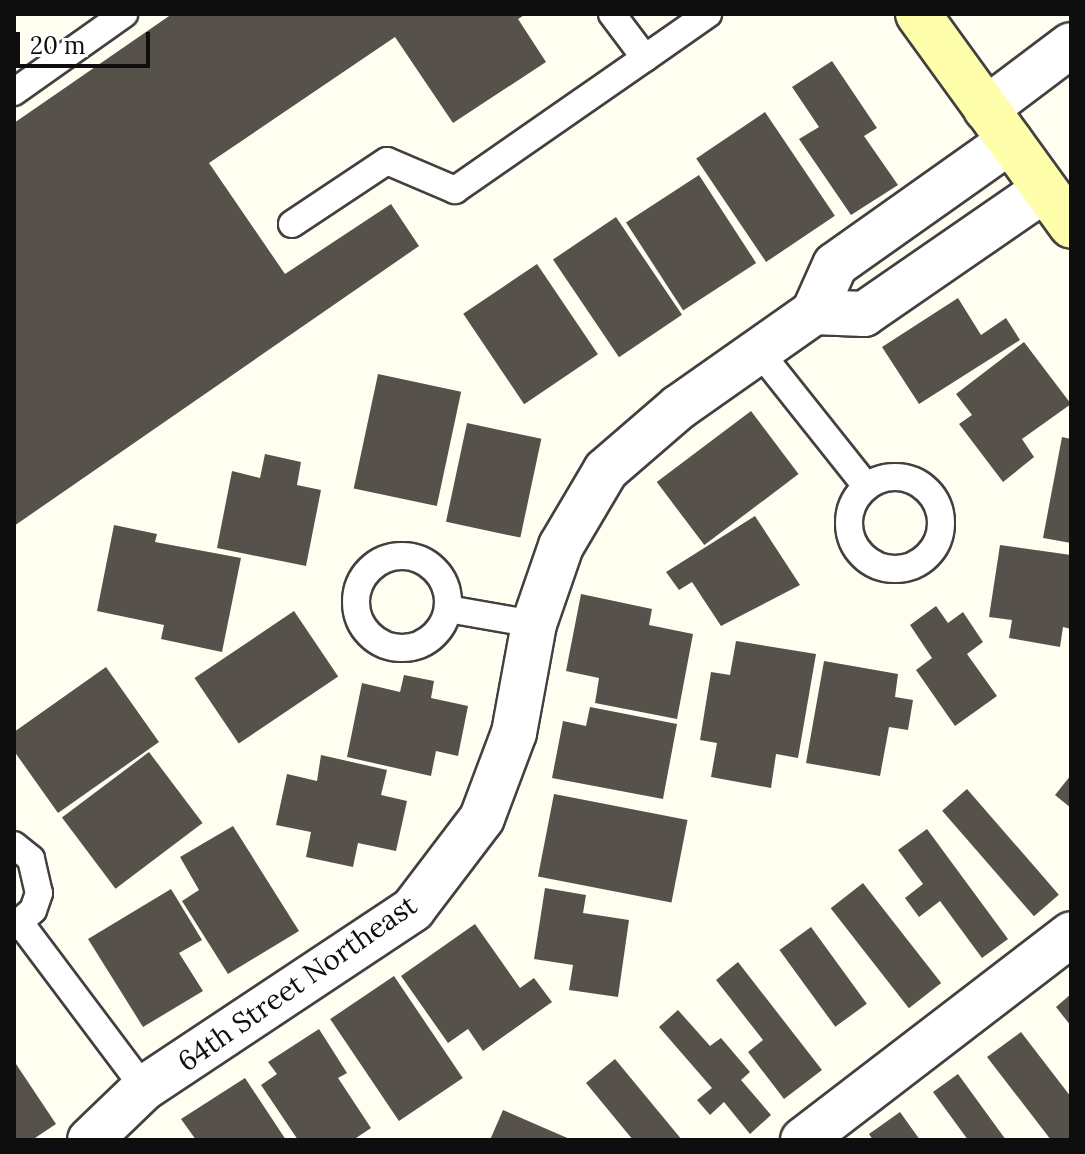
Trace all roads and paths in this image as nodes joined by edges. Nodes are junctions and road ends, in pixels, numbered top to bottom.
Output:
1 (124, 14) edge
2 (612, 14) edge
3 (708, 14) edge
4 (918, 14) edge
5 (1071, 45) edge
6 (645, 58) junction
7 (14, 92) edge
8 (998, 125) junction
9 (1044, 190) junction
10 (292, 224) dead end
11 (1071, 225) edge
12 (814, 312) junction
13 (758, 350) junction
14 (866, 486) dead end
15 (448, 609) dead end
16 (534, 624) junction
17 (14, 845) edge
18 (17, 926) edge
19 (1071, 934) edge
20 (144, 1088) junction
21 (90, 1140) edge
22 (803, 1140) edge

1 - 7 lane
2 - 6 lane
3 - 6 lane
4 - 8 street
5 - 8 street
6 - 10 lane
8 - 9 street
8 - 12 street
9 - 11 street
9 - 12 street
12 - 13 street, 64th Street Northeast
13 - 14 lane
13 - 16 street, 64th Street Northeast
15 - 16 lane
16 - 20 street, 64th Street Northeast
17 - 18 lane
18 - 20 lane
19 - 22 street
20 - 21 street, 64th Street Northeast

